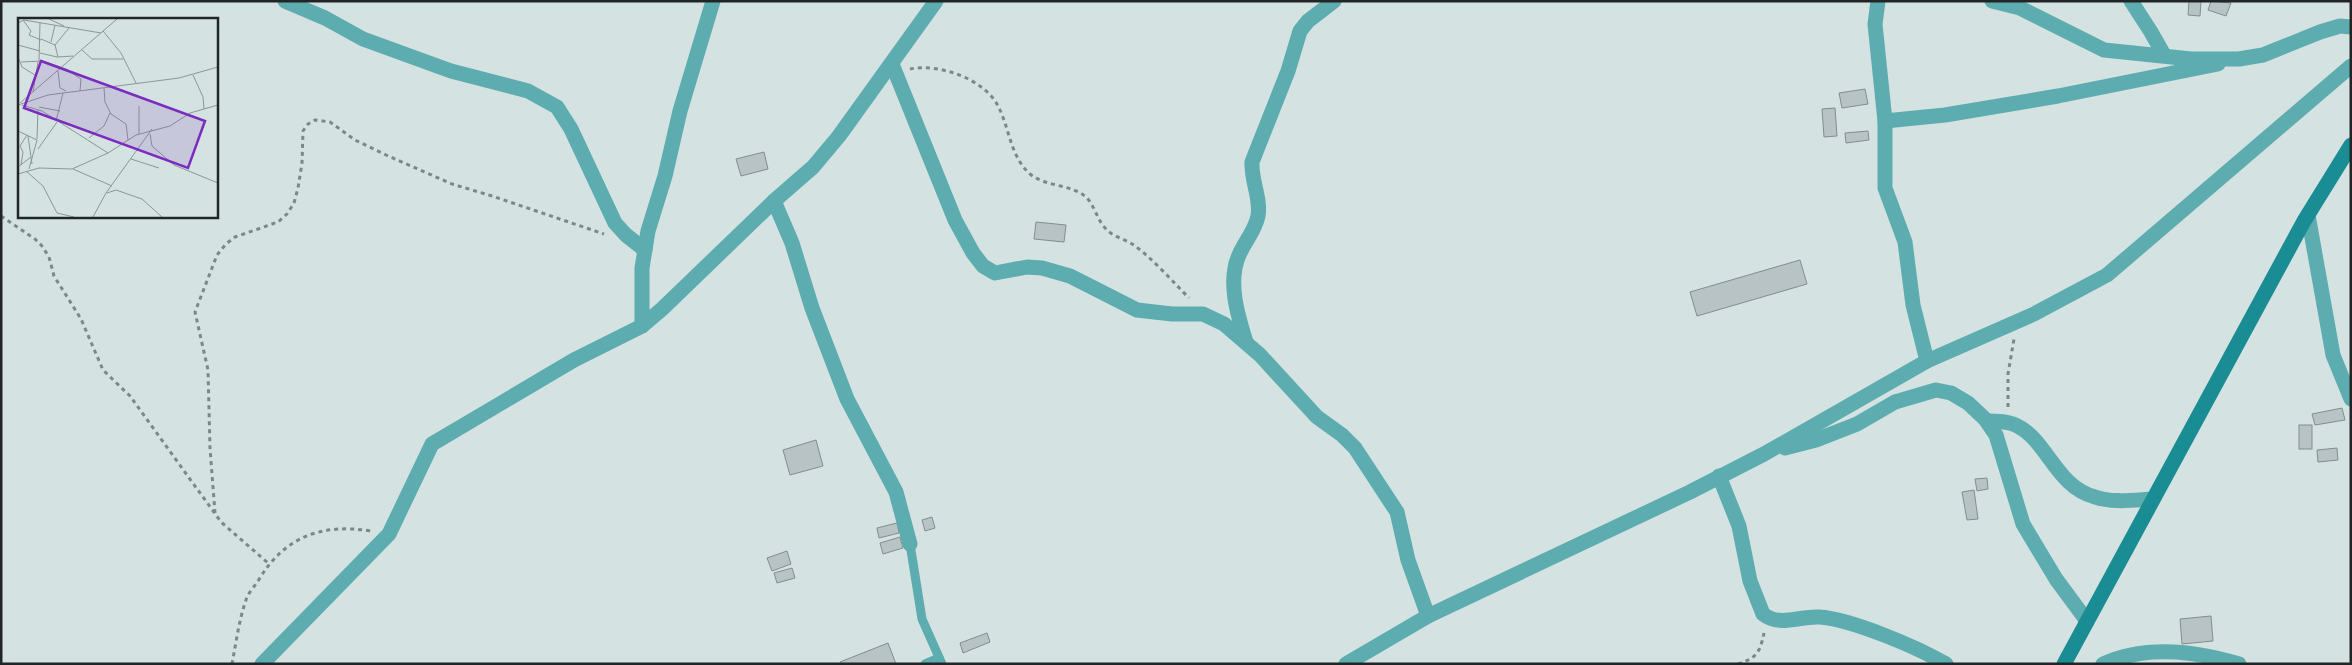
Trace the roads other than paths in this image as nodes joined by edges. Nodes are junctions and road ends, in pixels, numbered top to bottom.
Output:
1 (285, 1) edge
2 (713, 1) edge
3 (936, 1) edge
4 (1334, 1) edge
5 (1878, 1) edge
6 (1992, 1) edge
7 (2131, 1) edge
8 (2351, 26) edge
9 (2164, 56) junction
10 (2239, 59) junction
11 (2351, 66) edge
12 (894, 70) junction
13 (1885, 121) junction
14 (2351, 145) edge
15 (774, 201) junction
16 (2308, 215) junction
17 (640, 247) junction
18 (642, 326) junction
19 (1246, 342) junction
20 (1927, 361) junction
21 (2351, 398) edge
22 (1987, 421) junction
23 (1764, 454) junction
24 (1719, 476) junction
25 (2152, 499) junction
26 (910, 544) joint
27 (1428, 616) junction
28 (2087, 621) junction
29 (940, 661) edge
30 (262, 664) edge
31 (926, 664) edge
32 (1346, 664) edge
33 (1946, 664) edge
34 (2064, 664) edge
35 (2103, 664) edge
36 (2239, 664) edge

1 - 17 street
2 - 17 street
3 - 12 street
4 - 19 street
5 - 13 street
6 - 9 street
7 - 9 street
8 - 10 street
9 - 10 street
10 - 13 street
11 - 20 street
12 - 15 street
12 - 19 street
13 - 20 street
14 - 16 street
15 - 18 street
15 - 26 street
16 - 21 street
16 - 25 street
17 - 18 street
18 - 30 street
19 - 27 street
20 - 23 street
22 - 23 street
22 - 25 street
22 - 28 street
23 - 24 street
24 - 27 street
24 - 33 street
25 - 28 street
26 - 29 lane
27 - 32 street
28 - 34 street
29 - 31 lane
35 - 36 street

